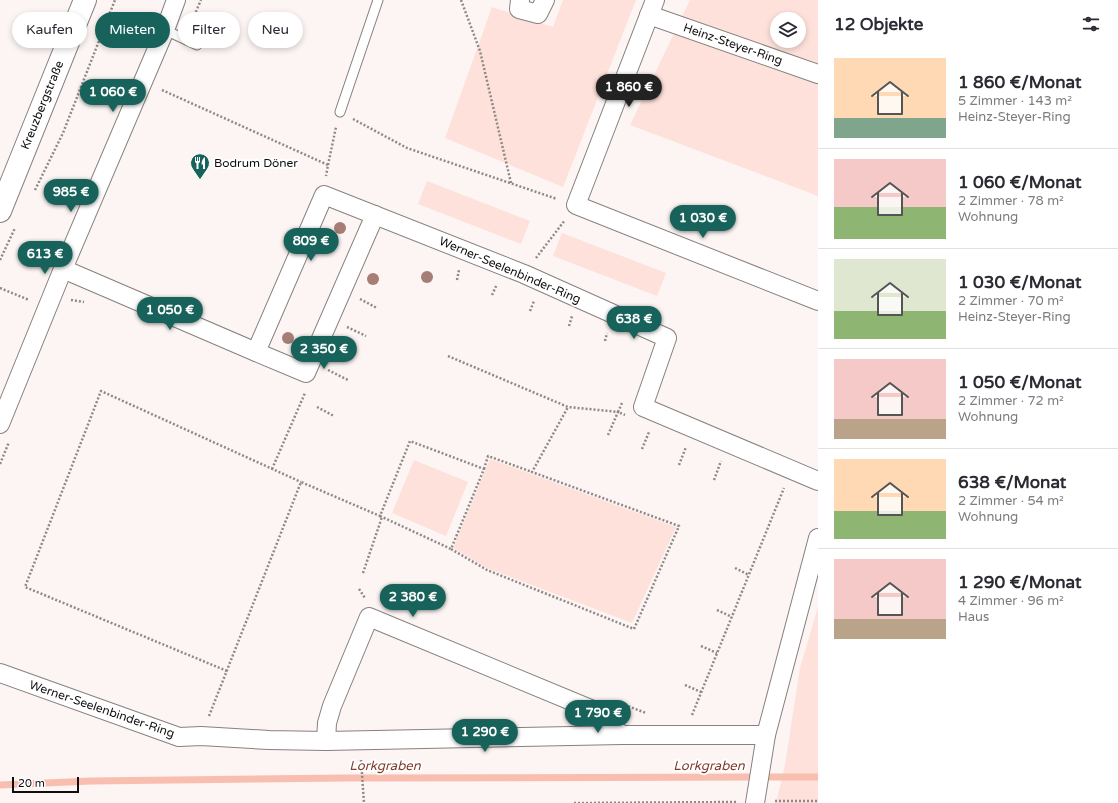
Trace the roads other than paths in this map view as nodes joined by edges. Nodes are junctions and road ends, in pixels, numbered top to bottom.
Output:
1 (85, 0) edge
2 (176, 0) edge
3 (378, 0) edge
4 (520, 0) edge
5 (545, 0) edge
6 (652, 7) edge
7 (170, 16) edge
8 (157, 48) edge
9 (818, 74) edge
10 (340, 112) road end
11 (0, 211) edge
12 (375, 215) junction
13 (63, 268) junction
14 (818, 301) edge
15 (256, 352) junction
16 (0, 424) edge
17 (818, 481) edge
18 (818, 538) edge
19 (0, 673) edge
20 (622, 735) junction
21 (766, 735) junction
22 (326, 741) junction
23 (755, 802) edge

1 - 11 street, Kreuzbergstraße
2 - 7 street
3 - 10 lane
4 - 5 street
6 - 9 street, Heinz-Steyer-Ring
6 - 14 street, Heinz-Steyer-Ring
8 - 13 street
12 - 15 street, Werner-Seelenbinder-Ring
12 - 15 street
12 - 17 street, Werner-Seelenbinder-Ring
13 - 15 street
13 - 16 street
18 - 21 street
19 - 22 street, Werner-Seelenbinder-Ring
20 - 21 street, Werner-Seelenbinder-Ring
20 - 22 street, Werner-Seelenbinder-Ring
20 - 22 street
21 - 23 street

